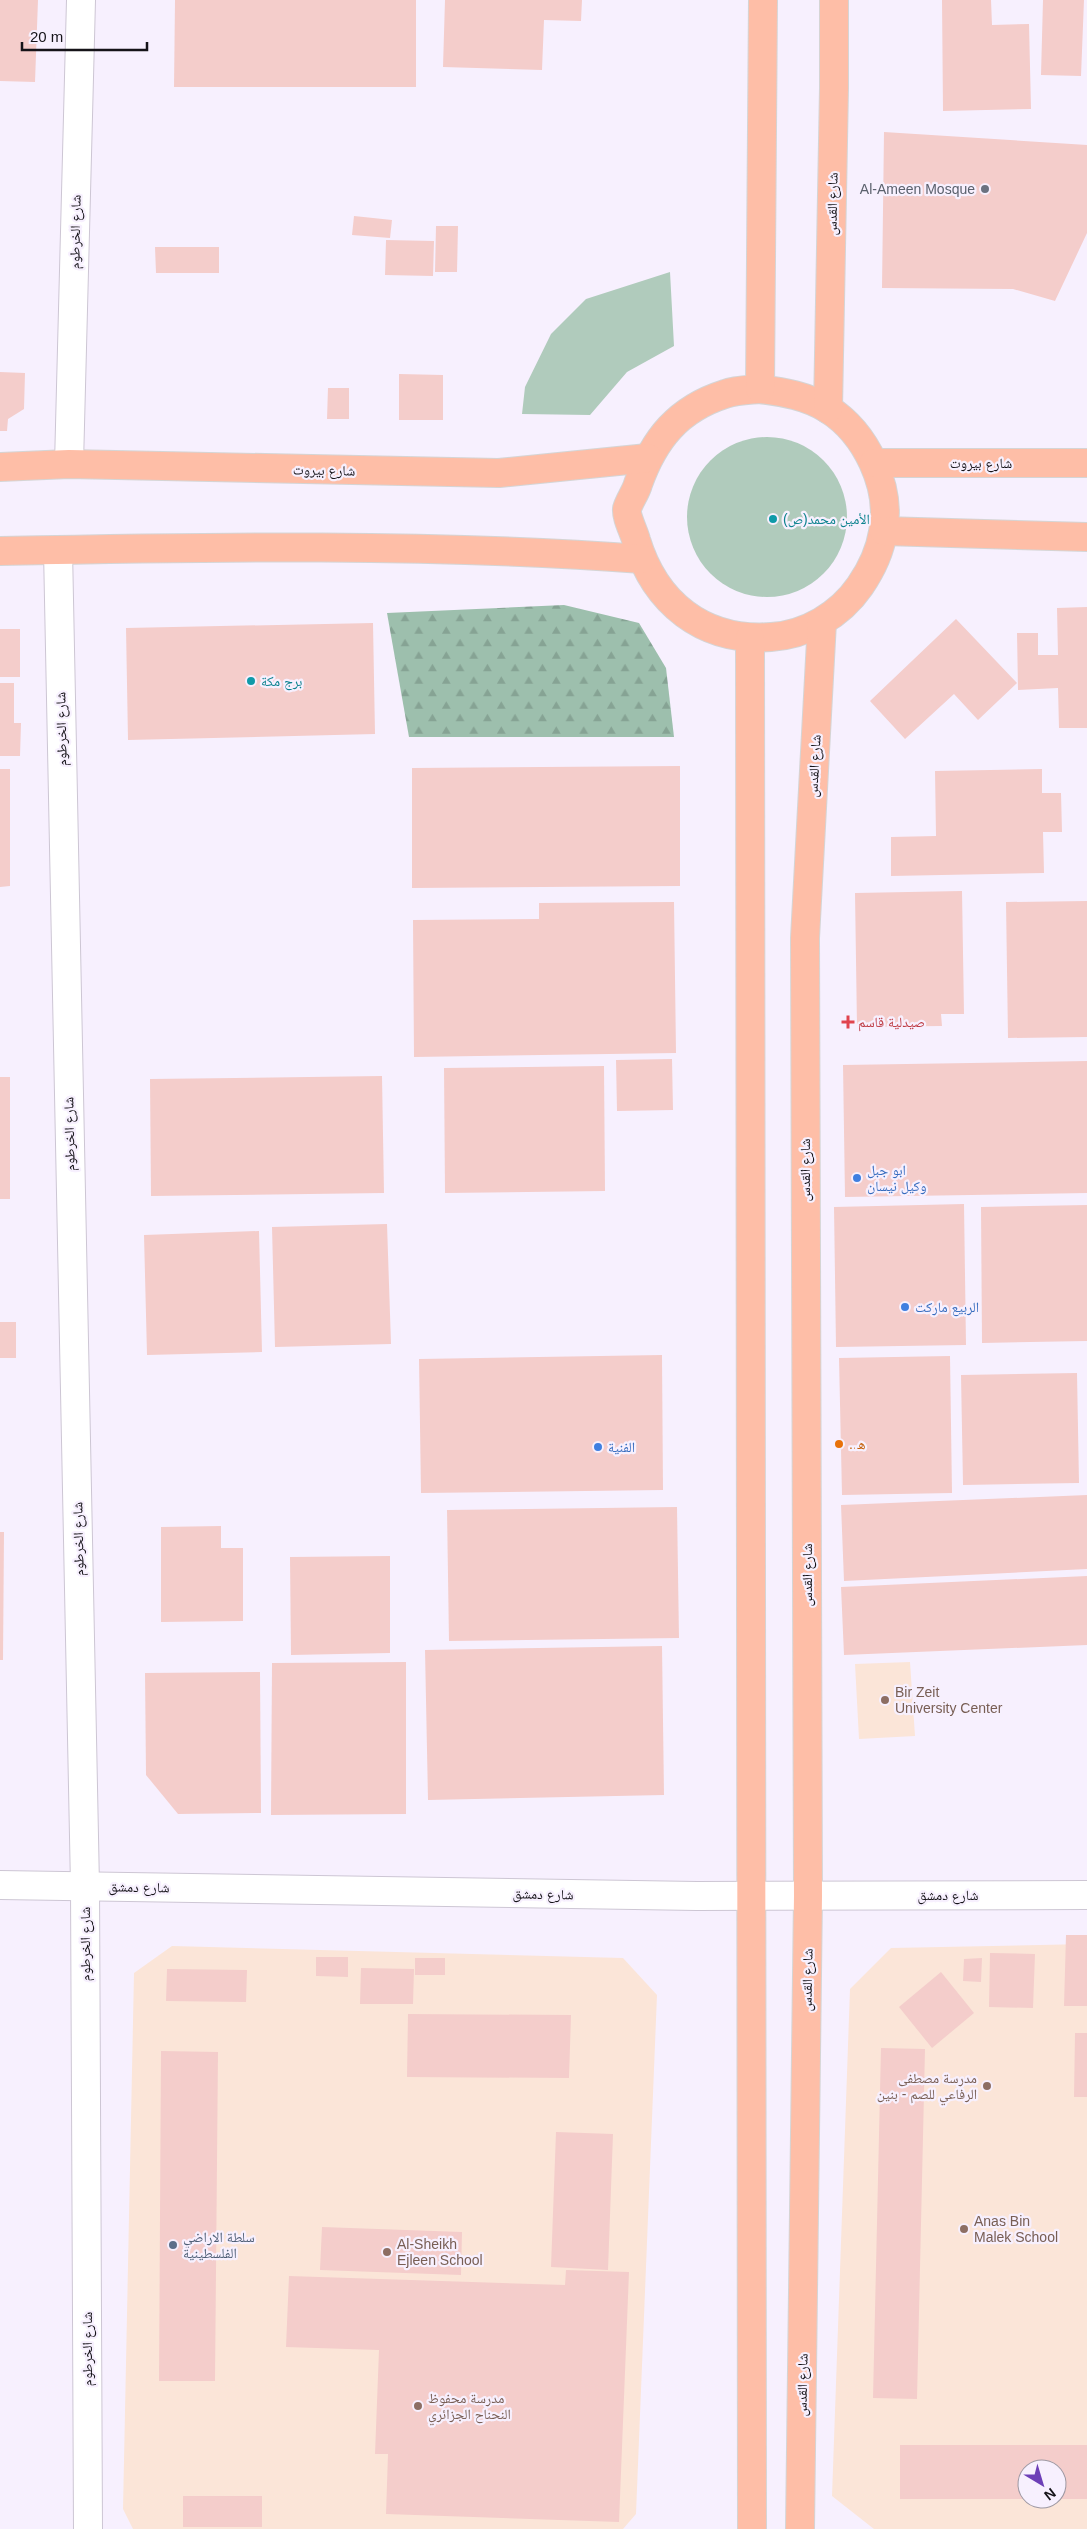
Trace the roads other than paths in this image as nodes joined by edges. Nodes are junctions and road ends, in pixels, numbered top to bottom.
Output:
1 (81, 0) edge
2 (763, 0) edge
3 (834, 0) edge
4 (760, 389) junction
5 (828, 409) junction
6 (648, 458) junction
7 (874, 463) junction
8 (1087, 463) edge
9 (69, 464) junction
10 (0, 467) edge
11 (884, 531) junction
12 (1087, 537) edge
13 (58, 550) junction
14 (0, 551) edge
15 (642, 559) junction
16 (822, 622) junction
17 (750, 639) junction
18 (0, 1885) edge
19 (85, 1886) junction
20 (1087, 1895) edge
21 (751, 1896) junction
22 (808, 1896) junction
23 (88, 2529) edge
24 (752, 2529) edge
25 (800, 2529) edge

1 - 9 street, شارع الخرطوم
2 - 4 main road
3 - 5 main road, شارع القدس
4 - 5 main road
4 - 6 main road
5 - 7 main road
6 - 9 main road, شارع بيروت
6 - 15 main road
7 - 8 main road, شارع بيروت
7 - 11 main road
9 - 10 main road, شارع بيروت
11 - 12 main road
11 - 16 main road
13 - 14 main road
13 - 15 main road
13 - 19 street, شارع الخرطوم
15 - 17 main road
16 - 17 main road
16 - 22 main road, شارع القدس
17 - 21 main road
18 - 19 street, شارع دمشق
19 - 21 street, شارع دمشق
19 - 23 street, شارع الخرطوم
20 - 22 street, شارع دمشق
21 - 22 street, شارع دمشق
21 - 24 main road
22 - 25 main road, شارع القدس

